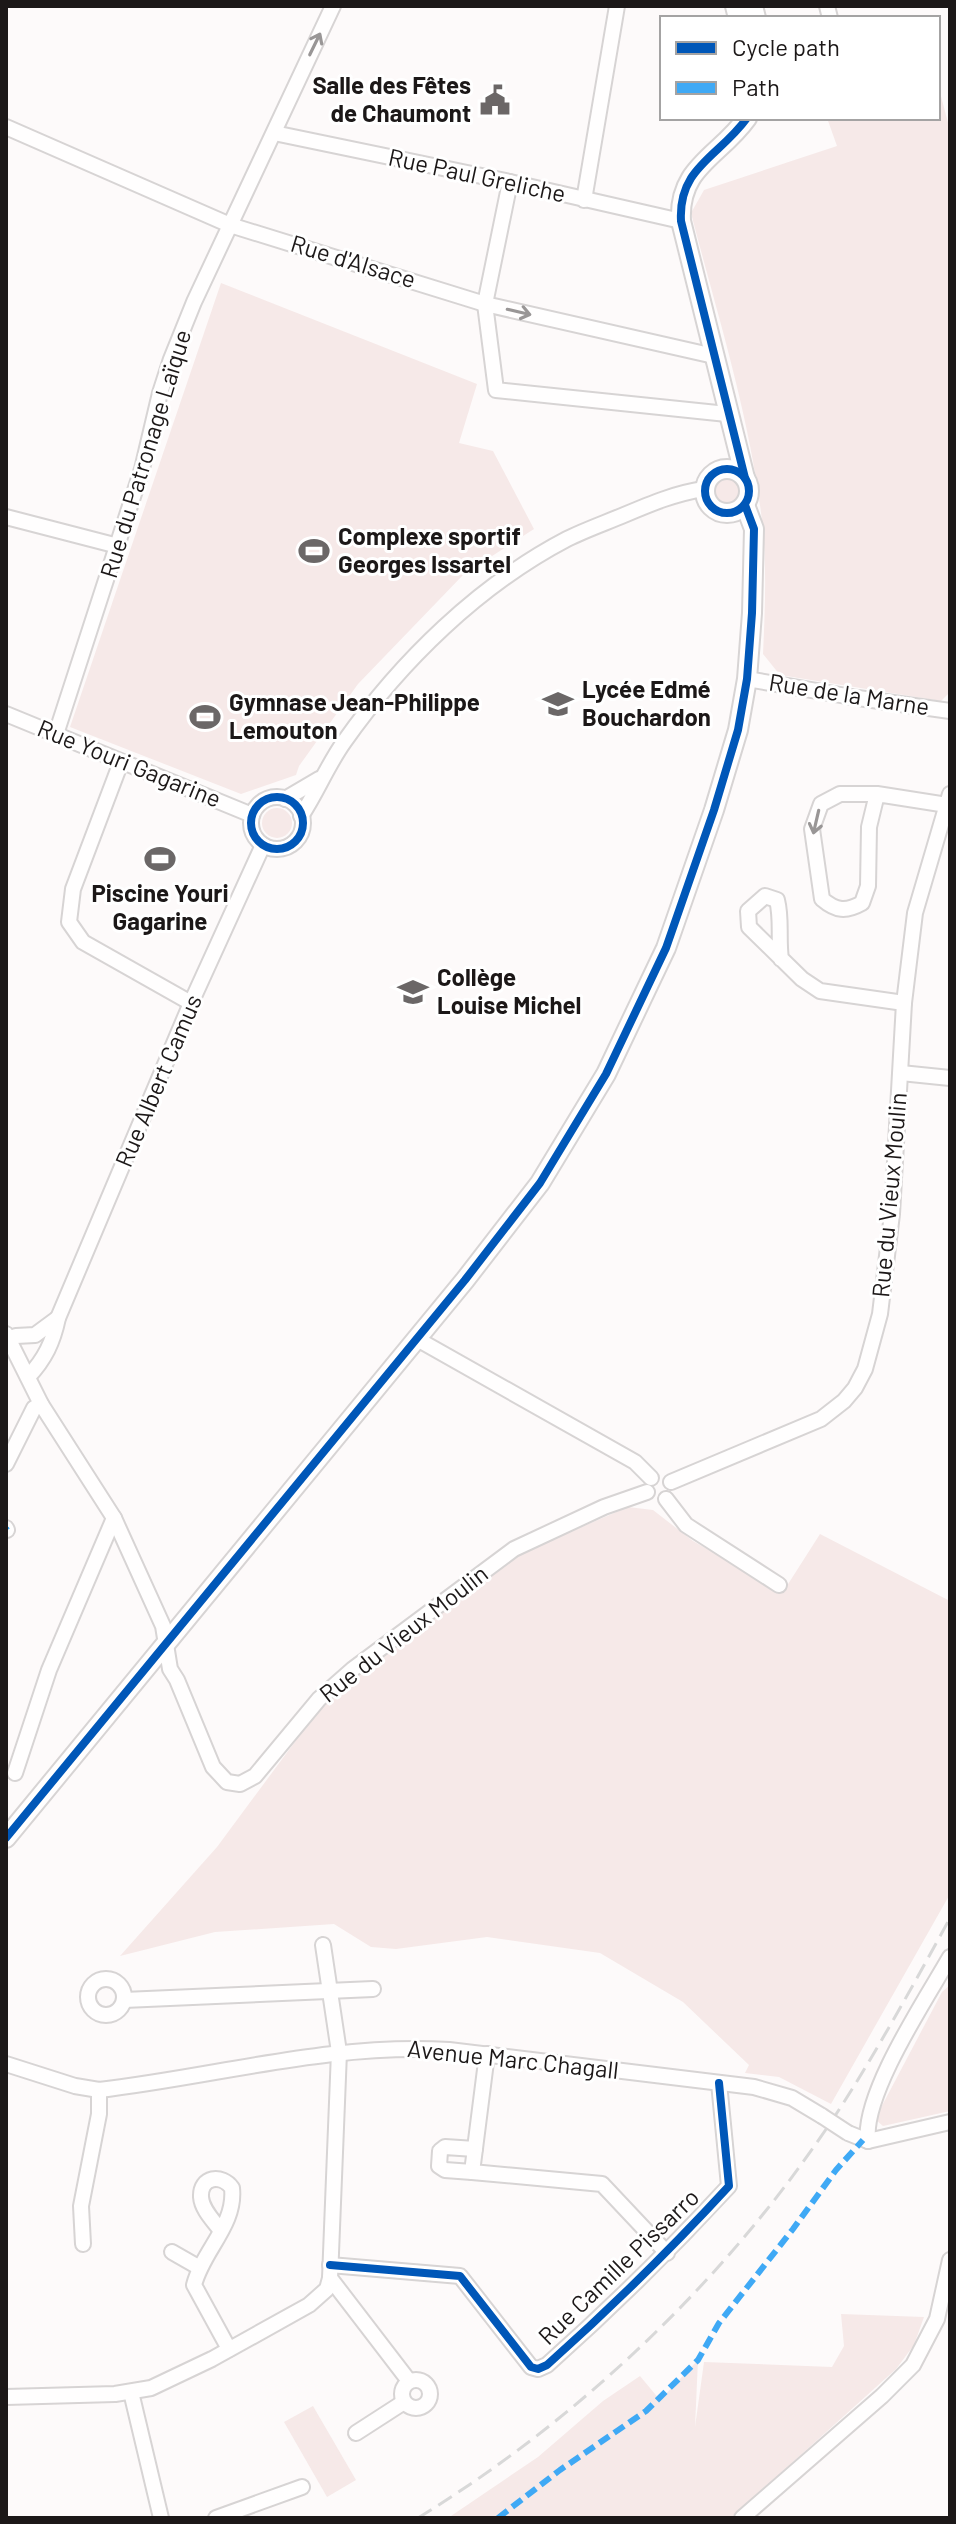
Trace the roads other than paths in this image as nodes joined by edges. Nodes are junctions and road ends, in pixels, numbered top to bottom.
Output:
1 (333, 6) edge
2 (617, 6) edge
3 (745, 120) edge
4 (757, 120) edge
5 (6, 127) edge
6 (274, 133) junction
7 (510, 182) junction
8 (584, 200) junction
9 (681, 221) junction
10 (230, 225) junction
11 (485, 304) junction
12 (714, 356) junction
13 (727, 414) junction
14 (735, 441) junction
15 (723, 469) junction
16 (745, 478) junction
17 (704, 489) junction
18 (745, 505) junction
19 (727, 514) junction
20 (6, 517) edge
21 (118, 546) junction
22 (753, 557) junction
23 (747, 679) junction
24 (950, 711) edge
25 (6, 714) edge
26 (56, 734) junction
27 (121, 762) junction
28 (322, 776) junction
29 (877, 794) junction
30 (285, 799) junction
31 (948, 800) edge
32 (252, 815) junction
33 (301, 816) junction
34 (263, 845) junction
35 (781, 959) dead end
36 (191, 1003) junction
37 (904, 1003) junction
38 (901, 1073) junction
39 (950, 1078) edge
40 (58, 1318) junction
41 (35, 1335) junction
42 (8, 1337) edge
43 (417, 1339) junction
44 (49, 1347) junction
45 (28, 1377) junction
46 (41, 1404) junction
47 (6, 1464) edge
48 (671, 1482) junction
49 (649, 1485) junction
50 (666, 1499) junction
51 (114, 1518) junction
52 (779, 1585) dead end
53 (168, 1643) junction
54 (15, 1773) dead end
55 (6, 1838) edge
56 (323, 1945) dead end
57 (950, 1957) edge
58 (373, 1989) dead end
59 (330, 1991) junction
60 (124, 2000) dead end
61 (339, 2052) junction
62 (487, 2054) junction
63 (6, 2064) edge
64 (719, 2083) junction
65 (99, 2090) junction
66 (950, 2123) edge
67 (868, 2141) junction
68 (475, 2149) junction
69 (472, 2172) junction
70 (221, 2231) dead end
71 (83, 2244) dead end
72 (172, 2252) dead end
73 (667, 2253) junction
74 (950, 2260) edge
75 (200, 2268) junction
76 (330, 2272) junction
77 (229, 2349) junction
78 (409, 2381) junction
79 (131, 2392) junction
80 (6, 2397) edge
81 (404, 2402) junction
82 (356, 2433) dead end
83 (302, 2487) dead end
84 (161, 2518) edge
85 (216, 2518) edge
86 (742, 2518) edge

6 -> 1 street, Rue du Patronage Laïque
2 - 8 street
3 - 9 street
4 - 9 street
5 - 10 street, Rue d'Alsace
6 - 7 street, Rue Paul Greliche
6 - 10 street, Rue du Patronage Laïque
7 - 8 street, Rue Paul Greliche
7 - 11 street
8 - 9 street, Rue Paul Greliche
9 - 12 street
10 - 11 street, Rue d'Alsace
10 - 21 street, Rue du Patronage Laïque
11 -> 12 street, Rue d'Alsace
11 - 13 street
12 - 13 street
13 - 14 street
14 - 15 street
14 - 16 street
15 - 16 street
15 - 17 street
16 - 18 street
17 - 19 street
17 - 28 street
18 - 19 street
18 - 22 street
19 - 22 street
20 - 21 street
21 - 26 street, Rue du Patronage Laïque
22 - 23 street
23 - 24 street, Rue de la Marne
23 - 43 street
25 - 26 street, Rue Youri Gagarine
26 - 27 street, Rue Youri Gagarine
27 - 32 street, Rue Youri Gagarine
27 - 36 street
28 - 30 street
28 - 33 street
29 -> 29 street
29 - 31 street
30 - 32 street
30 - 33 street
31 - 37 street, Rue du Vieux Moulin
32 - 34 street
33 - 34 street
34 - 36 street, Rue Albert Camus
35 - 37 street
36 - 40 street, Rue Albert Camus
37 - 38 street, Rue du Vieux Moulin
38 - 39 street
38 - 48 street, Rue du Vieux Moulin
40 - 41 street
40 - 44 street, Rue Albert Camus
41 - 42 street
41 - 44 street
42 - 45 street
43 - 49 street
43 - 53 street
44 - 45 street, Rue Albert Camus
45 - 46 street
46 - 47 street
46 - 51 street
48 - 49 street
48 - 50 street
49 - 50 street
49 - 53 street, Rue du Vieux Moulin
50 - 52 street
51 - 53 street
51 - 54 street
53 - 55 street
56 - 59 street
57 - 67 street
58 - 59 street
59 - 60 street
59 - 61 street
61 - 62 street, Avenue Marc Chagall
61 - 65 street, Avenue Marc Chagall
61 - 76 street
62 - 64 street, Avenue Marc Chagall
62 - 68 street
63 - 65 street, Avenue Marc Chagall
64 - 67 street, Avenue Marc Chagall, bridge
64 - 73 street, Rue Camille Pissarro
65 - 71 street
66 - 67 street
68 - 69 street
68 - 69 street
69 - 73 street
70 - 75 street
72 - 75 street
73 - 76 street, Rue Camille Pissarro
74 - 86 street
75 - 77 street
76 - 77 street
76 - 78 street
77 - 79 street
78 - 81 street
78 - 81 street
79 - 80 street
79 - 84 street
81 - 82 street
83 - 85 street

